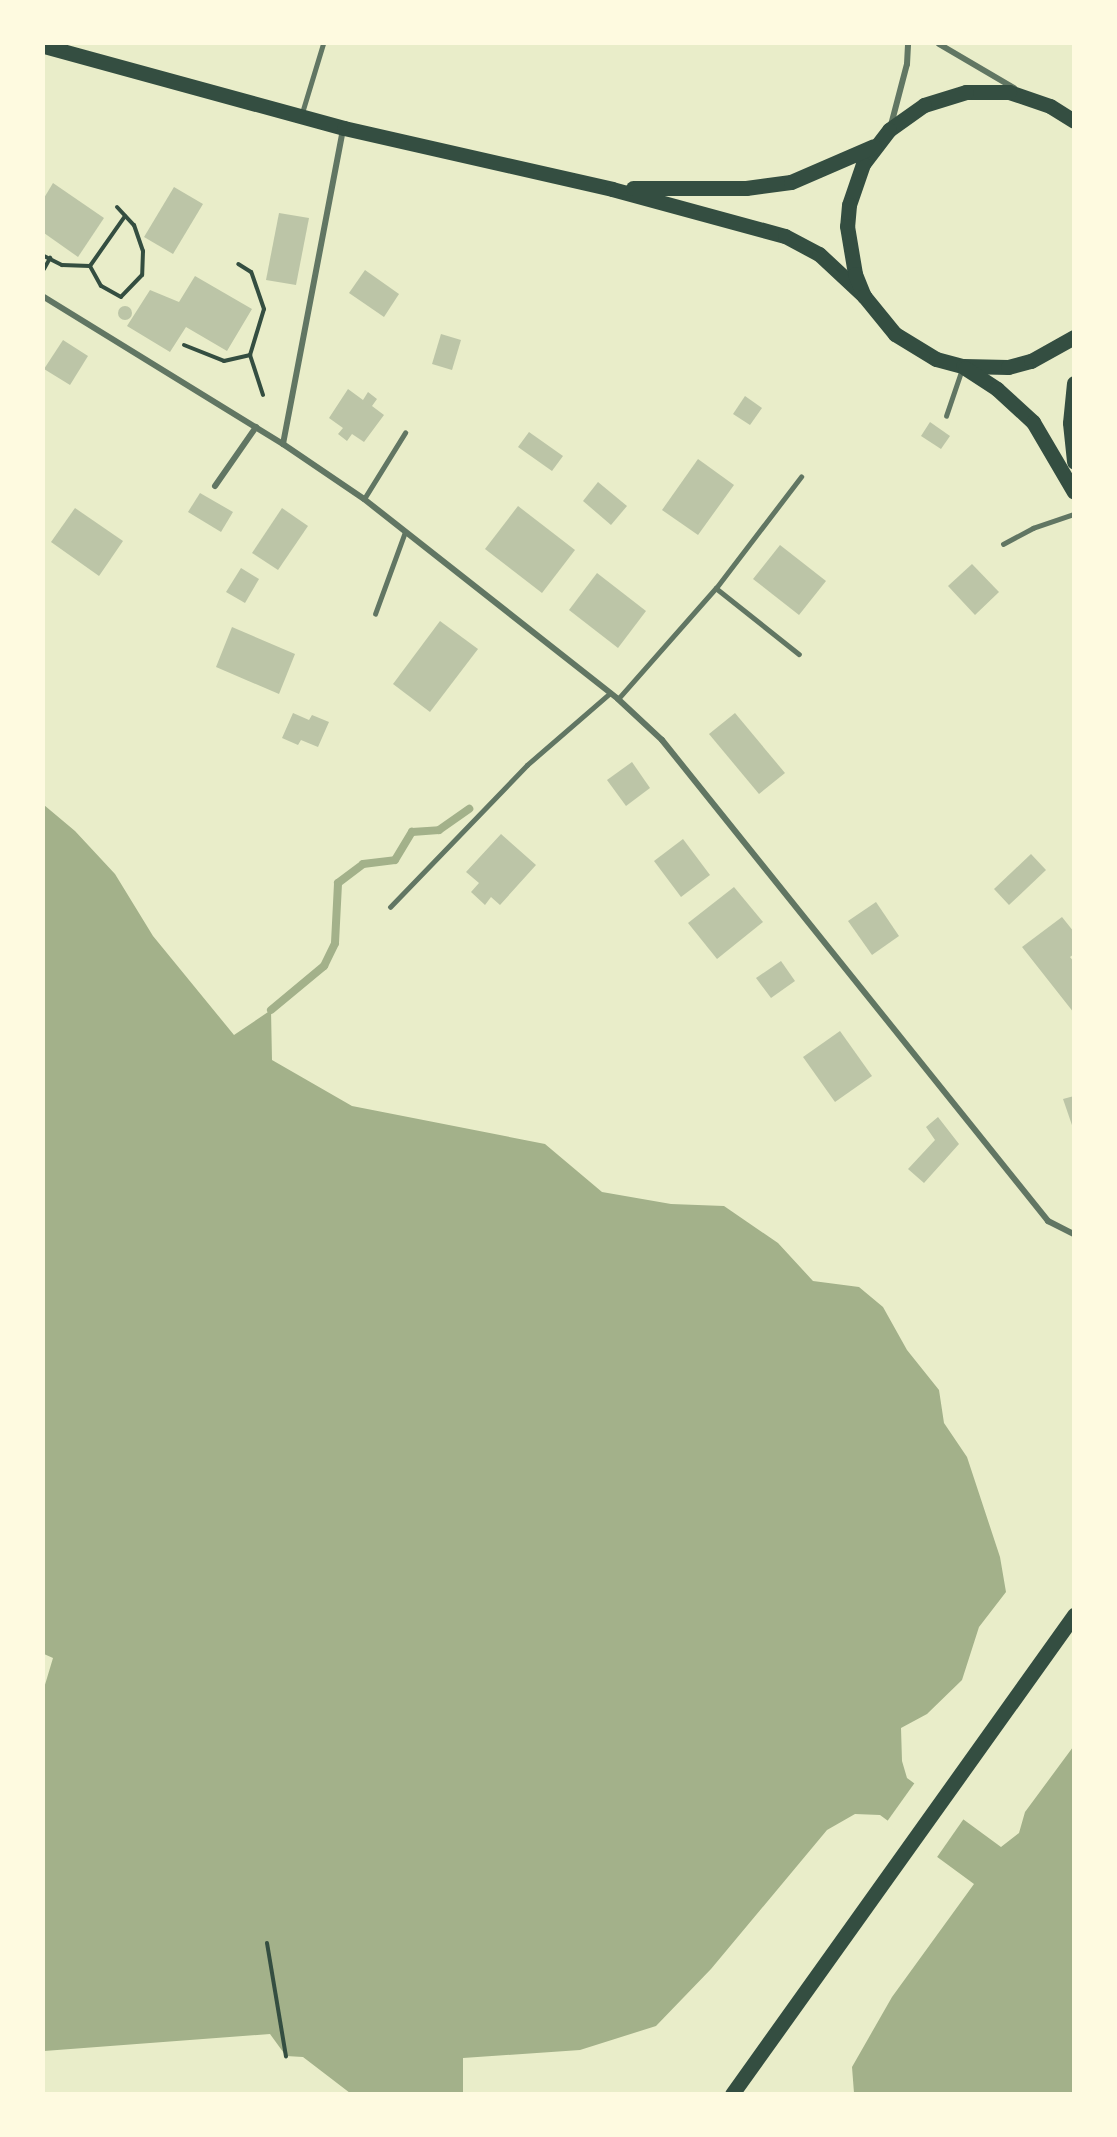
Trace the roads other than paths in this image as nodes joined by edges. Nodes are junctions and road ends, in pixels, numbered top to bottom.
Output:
1 (323, 44) edge
2 (908, 44) edge
3 (939, 44) edge
4 (44, 45) edge
5 (1030, 97) junction
6 (301, 116) junction
7 (1074, 121) edge
8 (344, 128) junction
9 (889, 130) junction
10 (875, 146) junction
11 (612, 189) junction
12 (864, 296) junction
13 (44, 297) edge
14 (1074, 337) edge
15 (963, 366) junction
16 (1074, 383) edge
17 (946, 416) dead end
18 (256, 427) junction
19 (405, 433) dead end
20 (283, 444) junction
21 (1074, 462) edge
22 (801, 477) dead end
23 (215, 486) dead end
24 (1074, 492) edge
25 (364, 499) junction
26 (1074, 514) edge
27 (405, 532) junction
28 (1003, 544) dead end
29 (716, 588) junction
30 (375, 614) dead end
31 (799, 654) dead end
32 (610, 693) junction
33 (618, 699) junction
34 (390, 907) dead end
35 (1074, 1234) edge
36 (1074, 1615) edge
37 (732, 2094) edge

1 - 6 lane
2 - 9 street
3 - 5 street
4 - 6 main road
5 - 7 main road
5 - 9 main road
6 - 8 main road
8 - 11 main road
8 - 20 street
9 - 10 main road
10 - 11 main road
10 - 12 main road
11 - 12 main road
12 - 15 main road
13 - 18 street
14 - 15 main road
15 - 17 lane
15 - 24 main road
16 - 21 main road
18 - 20 street
18 - 23 street
19 - 25 lane
20 - 25 street
22 - 29 lane
25 - 27 street
26 - 28 lane
27 - 30 lane
27 - 32 street
29 - 31 lane
29 - 33 lane
32 - 33 street
32 - 34 lane
33 - 35 street
36 - 37 main road

